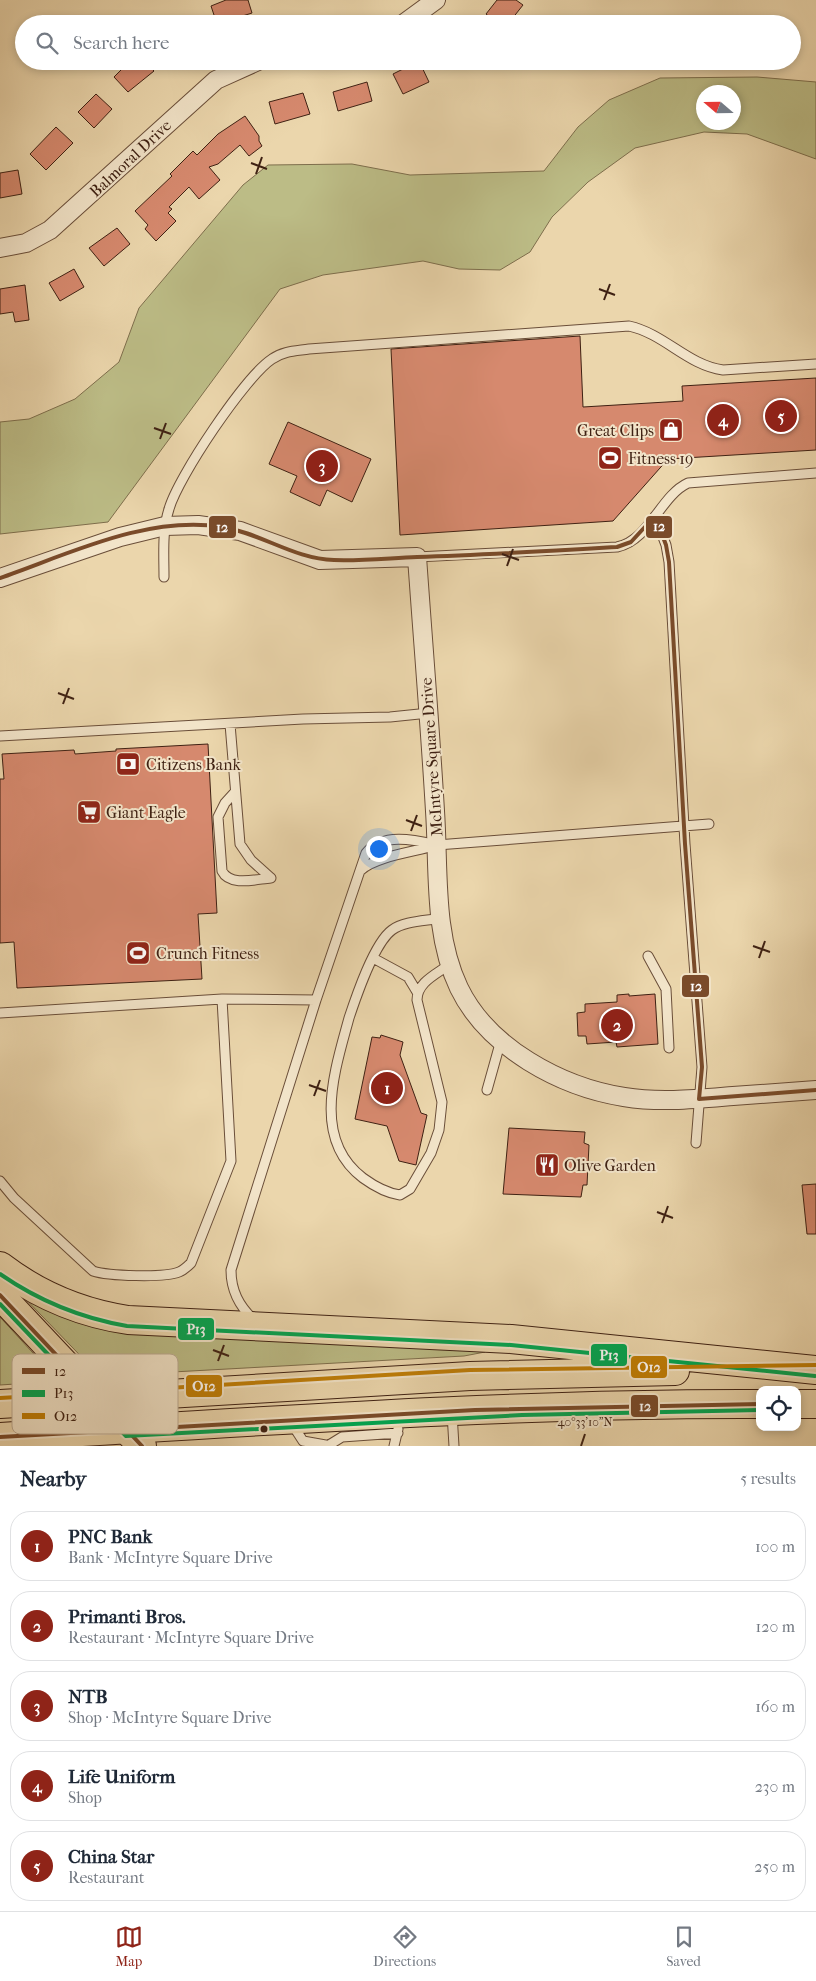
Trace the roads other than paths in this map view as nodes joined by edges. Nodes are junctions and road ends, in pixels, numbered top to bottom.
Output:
1 (436, 0) edge
2 (415, 15) edge
3 (238, 70) edge
4 (0, 248) edge
5 (816, 364) edge
6 (816, 473) edge
7 (655, 516) junction
8 (165, 526) junction
9 (417, 557) junction
10 (164, 577) dead end
11 (0, 578) edge
12 (429, 713) junction
13 (230, 724) junction
14 (0, 736) edge
15 (235, 792) junction
16 (709, 824) dead end
17 (684, 826) junction
18 (437, 844) junction
19 (361, 870) junction
20 (440, 918) junction
21 (648, 956) dead end
22 (373, 958) junction
23 (450, 964) junction
24 (417, 992) junction
25 (222, 1000) junction
26 (316, 1000) junction
27 (0, 1013) edge
28 (501, 1039) junction
29 (669, 1048) dead end
30 (487, 1090) dead end
31 (816, 1090) edge
32 (699, 1099) junction
33 (696, 1143) dead end
34 (0, 1181) edge
35 (0, 1266) edge
36 (0, 1295) edge
37 (261, 1327) junction
38 (55, 1354) edge
39 (816, 1371) edge
40 (178, 1394) edge
41 (756, 1404) edge
42 (801, 1404) edge
43 (816, 1404) edge
44 (452, 1410) junction
45 (288, 1420) junction
46 (399, 1423) junction
47 (228, 1424) junction
48 (178, 1431) edge
49 (161, 1434) edge
50 (0, 1437) edge
51 (134, 1438) edge
52 (208, 1446) edge
53 (330, 1446) edge
54 (394, 1446) edge
55 (454, 1446) edge

1 - 2 street
3 - 4 street, Balmoral Drive
5 - 8 lane
6 - 7 lane
7 - 9 lane
7 - 17 lane
8 - 9 street
8 - 10 lane
8 - 11 street
9 - 12 street, McIntyre Square Drive
12 - 13 lane
12 - 18 street, McIntyre Square Drive
13 - 14 lane
13 - 15 lane
15 - 15 lane
16 - 17 lane
17 - 18 lane
17 - 32 lane
18 - 19 lane
18 - 19 lane
18 - 20 street, McIntyre Square Drive
19 - 26 lane
20 - 22 lane
20 - 23 street, McIntyre Square Drive
21 - 29 lane
22 - 24 lane
22 - 24 lane
23 - 24 lane
23 - 28 street, McIntyre Square Drive
25 - 26 lane
25 - 27 lane
25 - 34 lane
26 - 37 lane
28 - 30 lane
28 - 32 street, McIntyre Square Drive
31 - 32 street, McIntyre Square Drive
32 - 33 lane
35 - 37 main road
36 - 38 main road
37 - 39 main road
39 - 40 main road
41 - 44 main road
42 - 43 main road
44 - 46 main road
44 - 55 lane
45 - 46 main road
45 - 47 main road
45 - 53 lane
46 - 53 lane
46 - 54 lane
47 - 48 main road
47 - 52 main road
49 - 51 main road
50 - 51 main road

